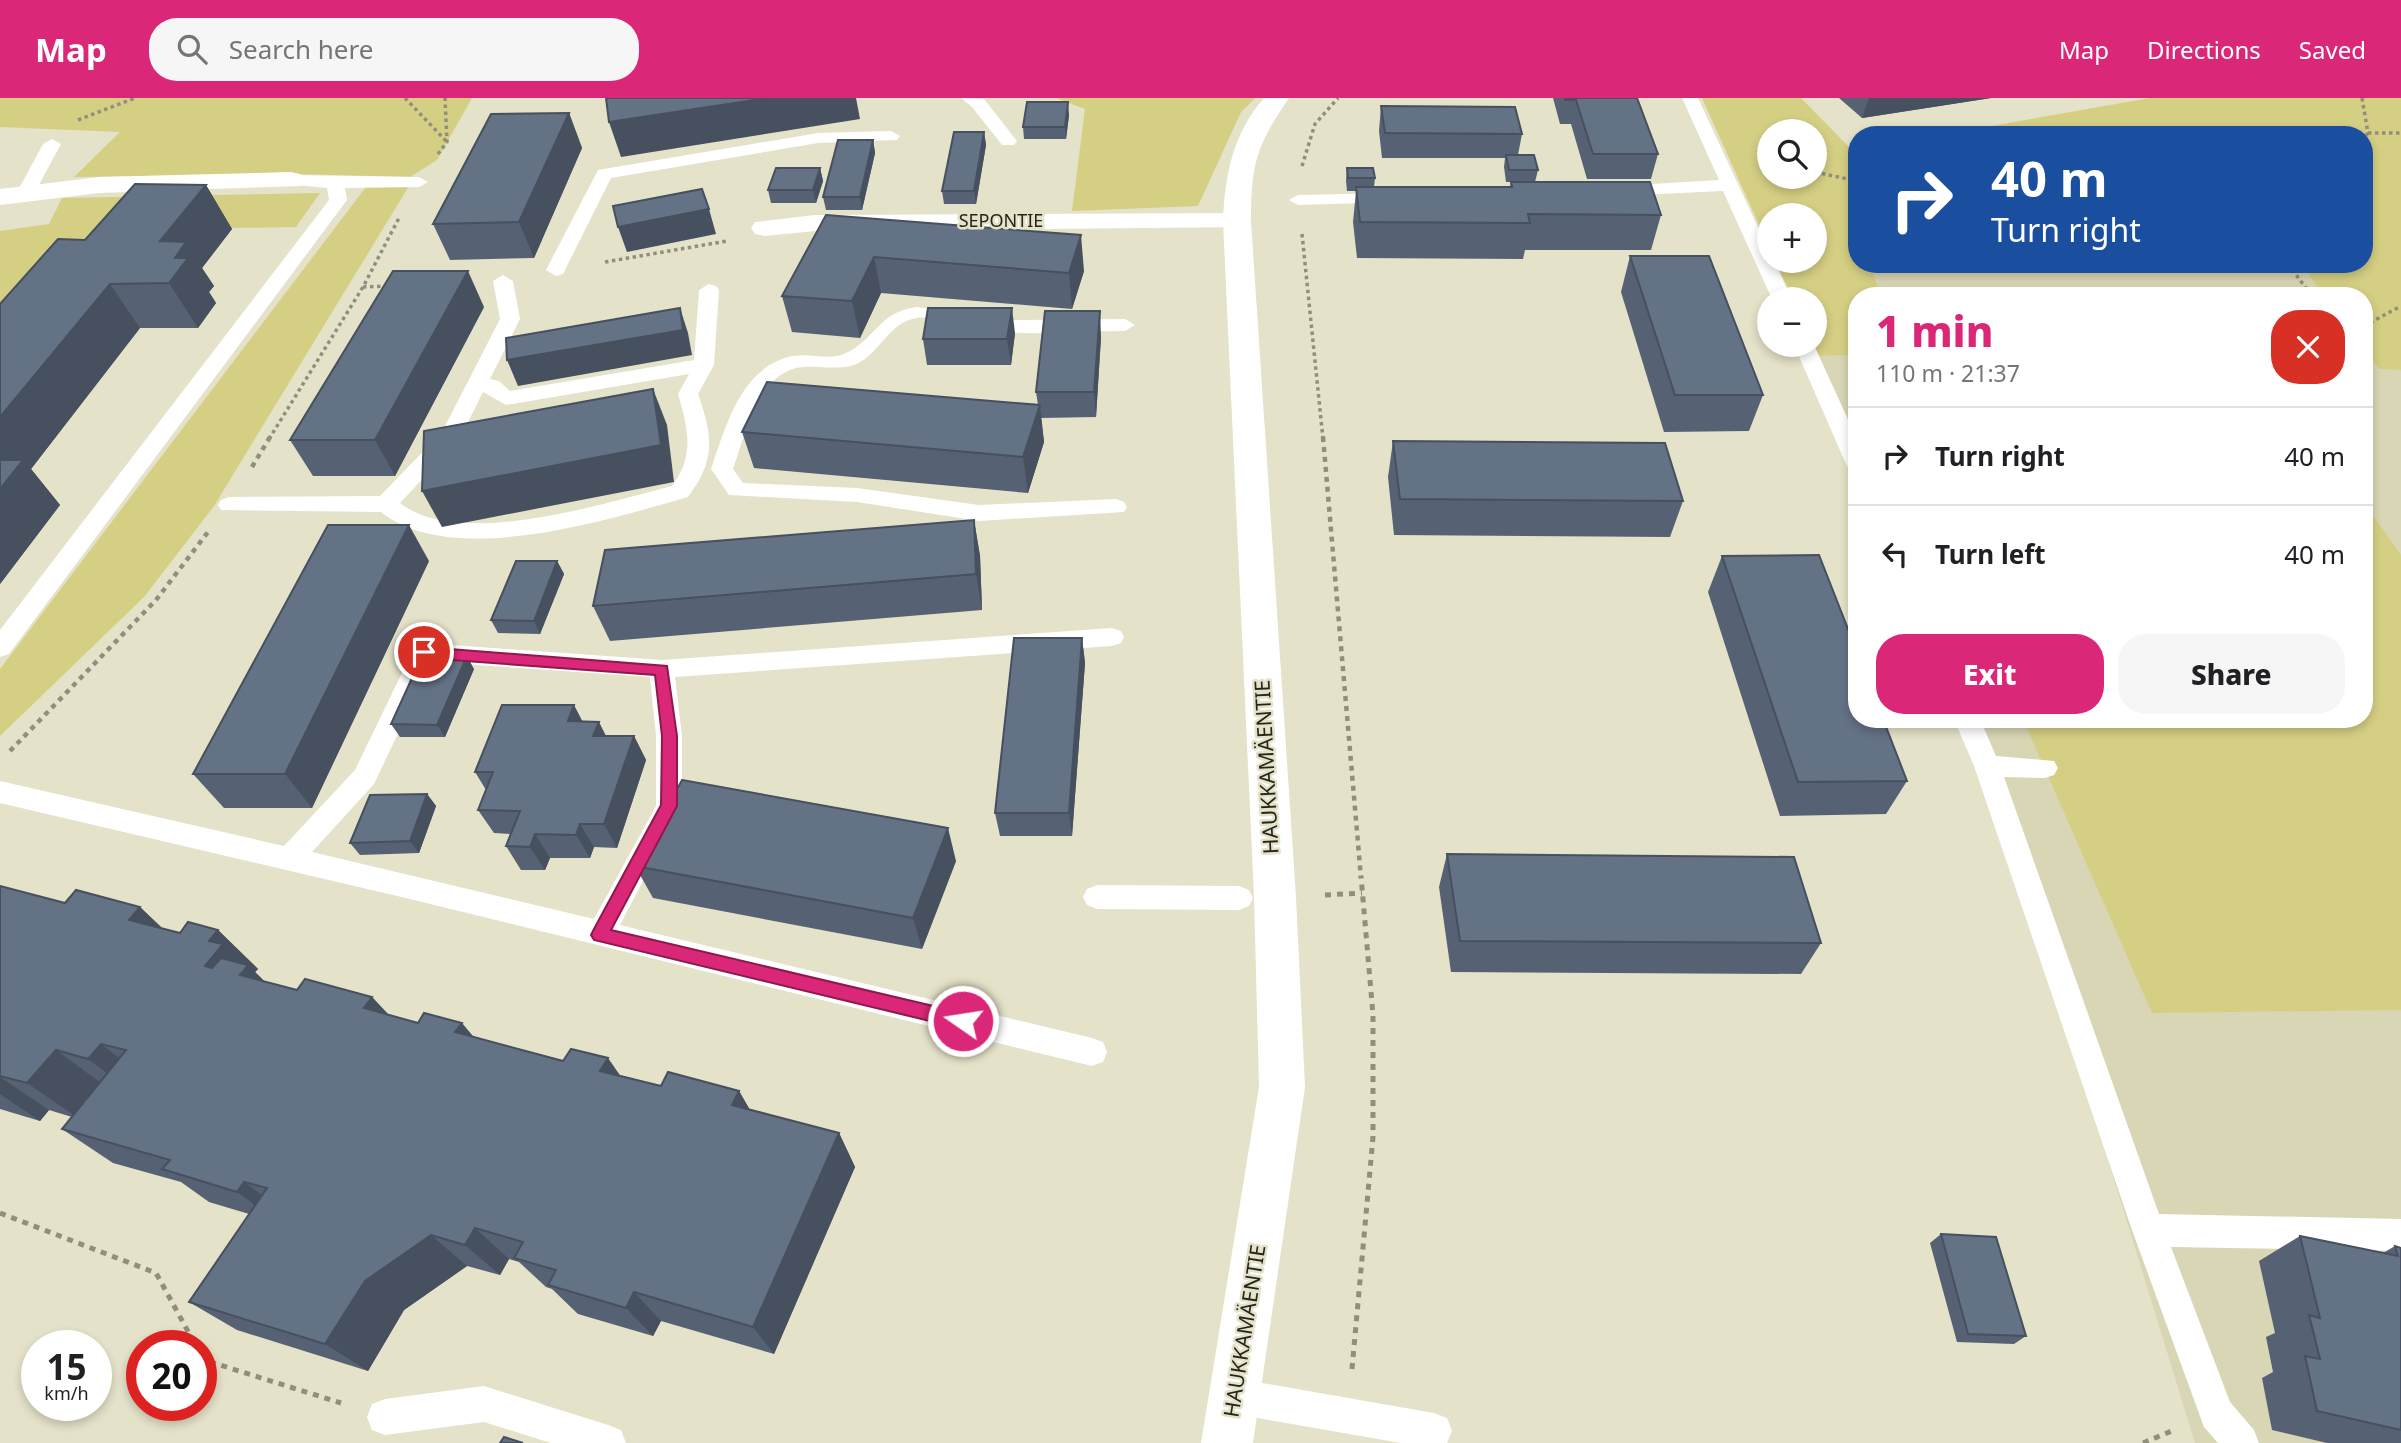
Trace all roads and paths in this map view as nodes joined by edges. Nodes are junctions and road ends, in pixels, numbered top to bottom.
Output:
1 (135, 98) edge
2 (405, 98) edge
3 (445, 98) edge
4 (969, 98) edge
5 (1277, 98) edge
6 (1338, 98) edge
7 (1690, 98) edge
8 (2362, 98) edge
9 (2367, 126) edge
10 (2373, 133) edge
11 (2401, 133) edge
12 (891, 136) dead end
13 (1008, 141) dead end
14 (447, 142) junction
15 (52, 144) joint
16 (1827, 175) edge
17 (422, 176) junction
18 (1848, 179) edge
19 (291, 180) joint
20 (335, 183) junction
21 (1728, 185) junction
22 (1606, 191) edge
23 (12, 196) edge
24 (1403, 198) edge
25 (1298, 200) junction
26 (1237, 221) junction
27 (765, 228) dead end
28 (556, 270) dead end
29 (503, 281) dead end
30 (1776, 287) edge
31 (709, 290) dead end
32 (2401, 306) edge
33 (2373, 321) edge
34 (1125, 325) dead end
35 (1809, 357) edge
36 (704, 365) junction
37 (474, 385) junction
38 (1848, 444) edge
39 (386, 504) junction
40 (229, 505) junction
41 (1116, 507) dead end
42 (1112, 637) dead end
43 (0, 648) edge
44 (662, 670) junction
45 (1971, 728) edge
46 (9, 752) dead end
47 (1987, 766) junction
48 (2045, 768) dead end
49 (0, 792) edge
50 (292, 856) junction
51 (1362, 893) junction
52 (1315, 895) dead end
53 (1097, 897) dead end
54 (1239, 898) dead end
55 (600, 935) junction
56 (1092, 1052) dead end
57 (0, 1213) edge
58 (2148, 1230) junction
59 (2401, 1235) edge
60 (187, 1330) edge
61 (217, 1364) edge
62 (1234, 1396) junction
63 (1349, 1415) junction
64 (386, 1417) joint
65 (1434, 1431) dead end
66 (608, 1443) edge
67 (1227, 1443) edge
68 (2241, 1443) edge

1 - 15 path
2 - 14 path
3 - 14 path
4 - 13 lane
5 - 26 street, HAUKKAMÄENTIE
6 - 25 path
7 - 21 lane
8 - 9 path
10 - 11 path
12 - 28 lane
14 - 17 path
15 - 23 lane
16 - 18 path
17 - 20 lane
17 - 40 path
19 - 20 lane
19 - 23 street
20 - 43 lane
21 - 22 lane
21 - 30 lane
24 - 25 lane
25 - 51 path
26 - 27 street, SEPONTIE
26 - 62 street, HAUKKAMÄENTIE
29 - 37 lane
31 - 36 lane
32 - 33 path
34 - 41 lane
35 - 38 lane
36 - 37 lane
36 - 39 lane
37 - 39 lane
39 - 40 lane
40 - 46 path
42 - 44 lane
44 - 50 lane
44 - 55 lane
45 - 47 lane
47 - 48 lane
47 - 58 lane
49 - 50 lane
50 - 55 lane
51 - 52 path
51 - 63 path
53 - 54 lane
55 - 56 lane
57 - 60 path
58 - 59 lane
58 - 68 lane
61 - 64 path
62 - 63 lane
62 - 67 street, HAUKKAMÄENTIE
63 - 65 lane
64 - 66 lane

